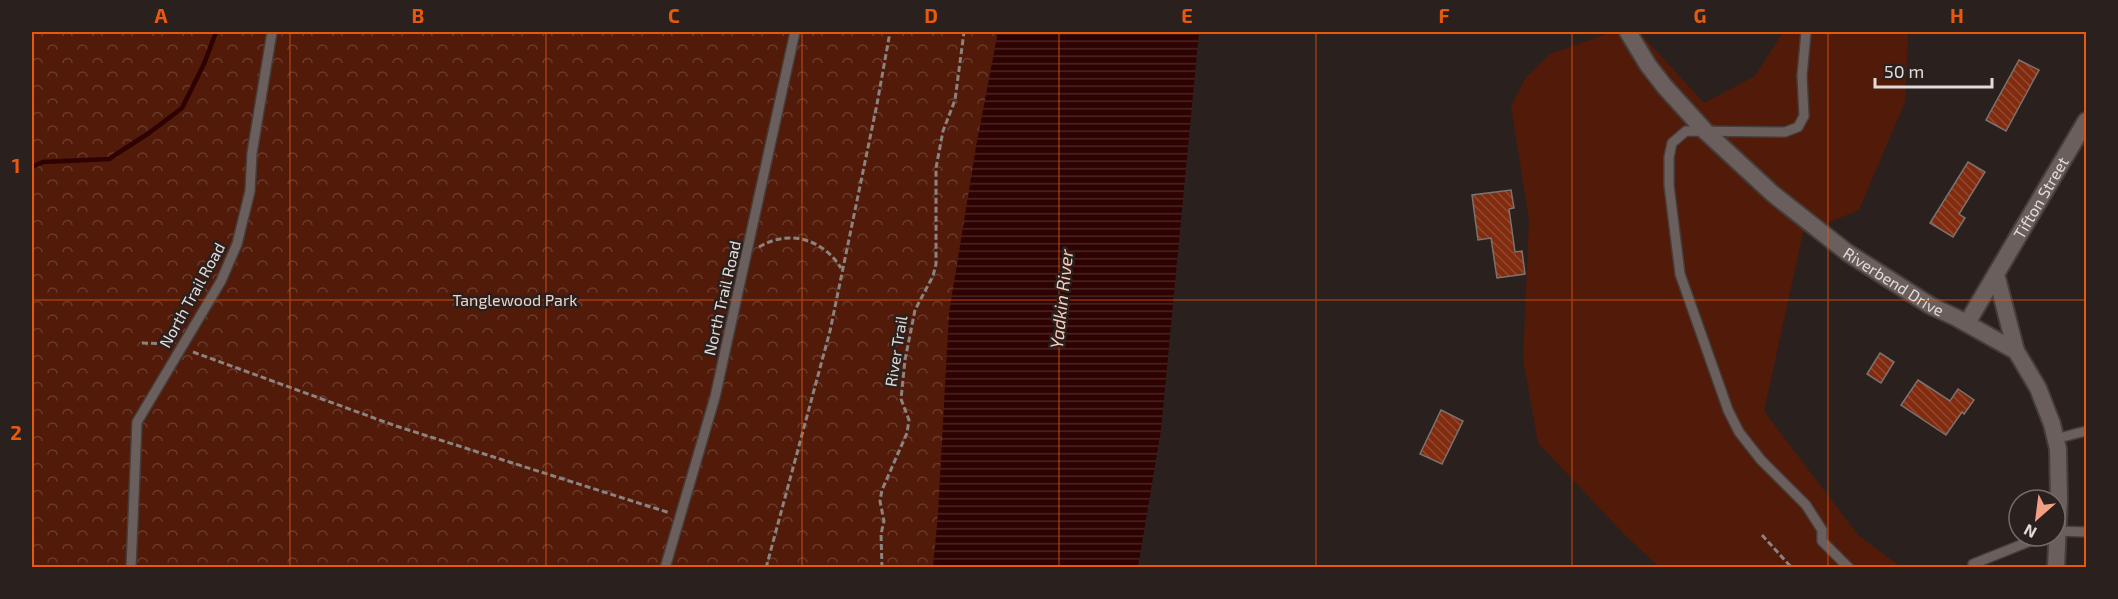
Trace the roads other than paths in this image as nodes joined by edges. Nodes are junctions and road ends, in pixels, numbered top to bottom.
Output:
1 (272, 32) edge
2 (795, 32) edge
3 (1628, 32) edge
4 (1806, 32) edge
5 (2086, 122) edge
6 (1705, 131) junction
7 (1996, 274) junction
8 (1967, 324) junction
9 (2016, 351) junction
10 (2086, 431) edge
11 (2055, 439) junction
12 (2057, 488) edge
13 (2086, 532) edge
14 (2067, 533) edge
15 (2014, 548) edge
16 (2054, 548) edge
17 (1973, 564) dead end
18 (130, 567) edge
19 (665, 567) edge
20 (1849, 567) edge
21 (2056, 567) edge

1 - 18 lane, North Trail Road
2 - 19 lane, North Trail Road
3 - 6 street, Riverbend Drive
4 - 6 lane
5 - 7 street, Tifton Street
6 - 8 street, Riverbend Drive
6 - 20 lane
7 - 8 street, Tifton Street
7 - 9 street
8 - 9 street, Riverbend Drive
9 - 11 street
10 - 11 lane
11 - 12 street
13 - 14 lane
15 - 17 lane
16 - 21 street

